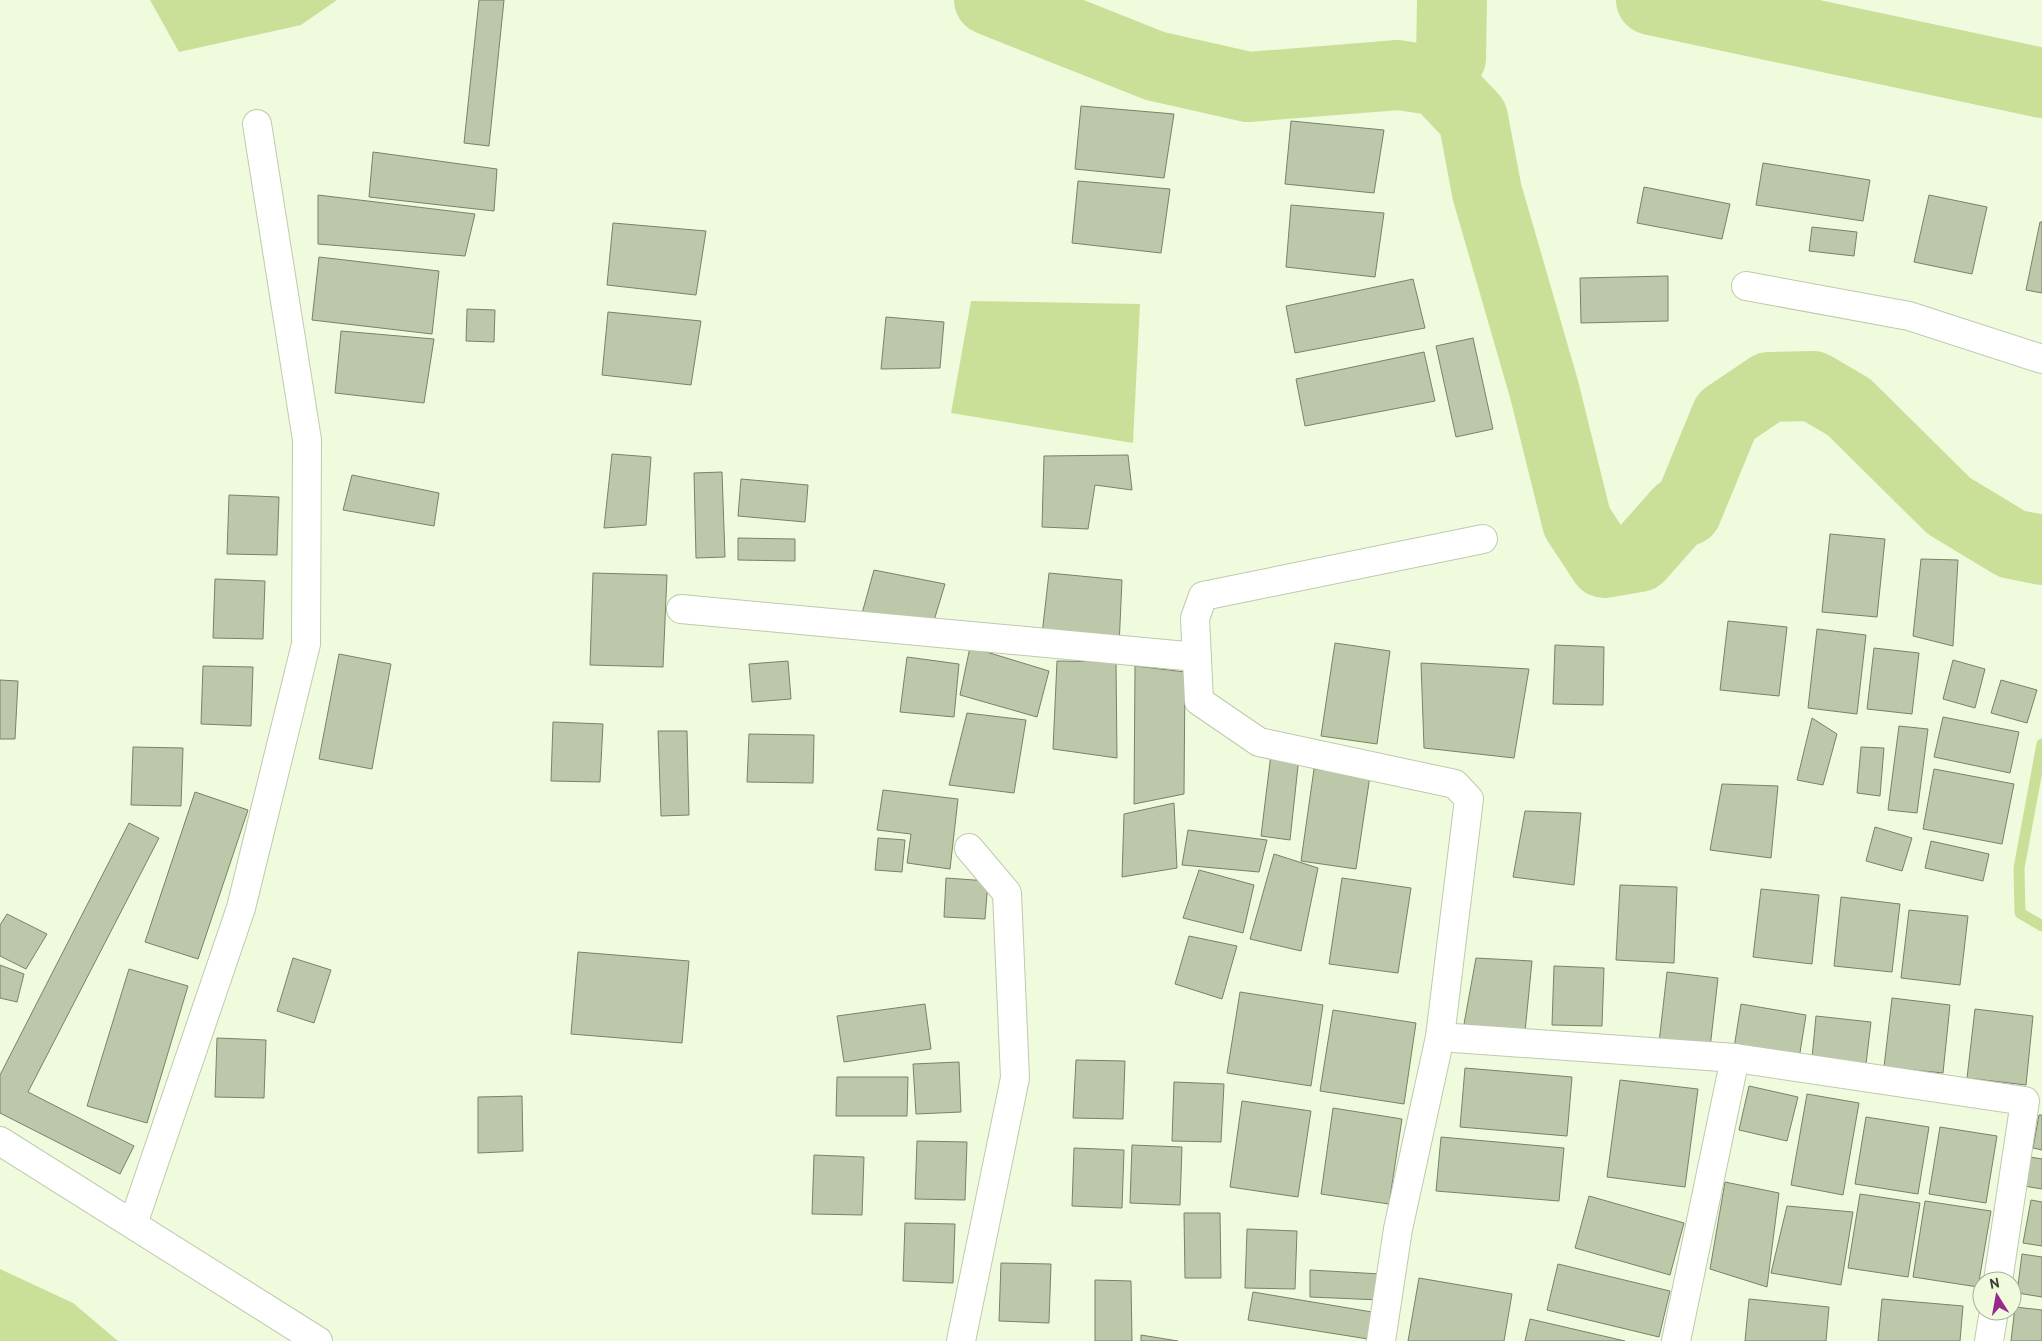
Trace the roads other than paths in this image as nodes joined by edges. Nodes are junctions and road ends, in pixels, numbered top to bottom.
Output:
1 (257, 124) dead end
2 (1746, 286) dead end
3 (2042, 359) edge
4 (1483, 539) dead end
5 (680, 609) dead end
6 (1197, 657) junction
7 (969, 848) dead end
8 (1440, 1037) junction
9 (1735, 1058) junction
10 (0, 1141) edge
11 (133, 1224) junction
12 (2000, 1271) edge
13 (1992, 1321) edge
14 (318, 1341) edge
15 (961, 1341) edge
16 (1381, 1341) edge
17 (1676, 1341) edge
18 (1989, 1341) edge

1 - 11 street
2 - 3 street
4 - 6 street
5 - 6 street
6 - 8 street
7 - 15 street
8 - 9 street
8 - 16 street
9 - 12 street
9 - 17 street
10 - 11 street
11 - 14 street
13 - 18 street

